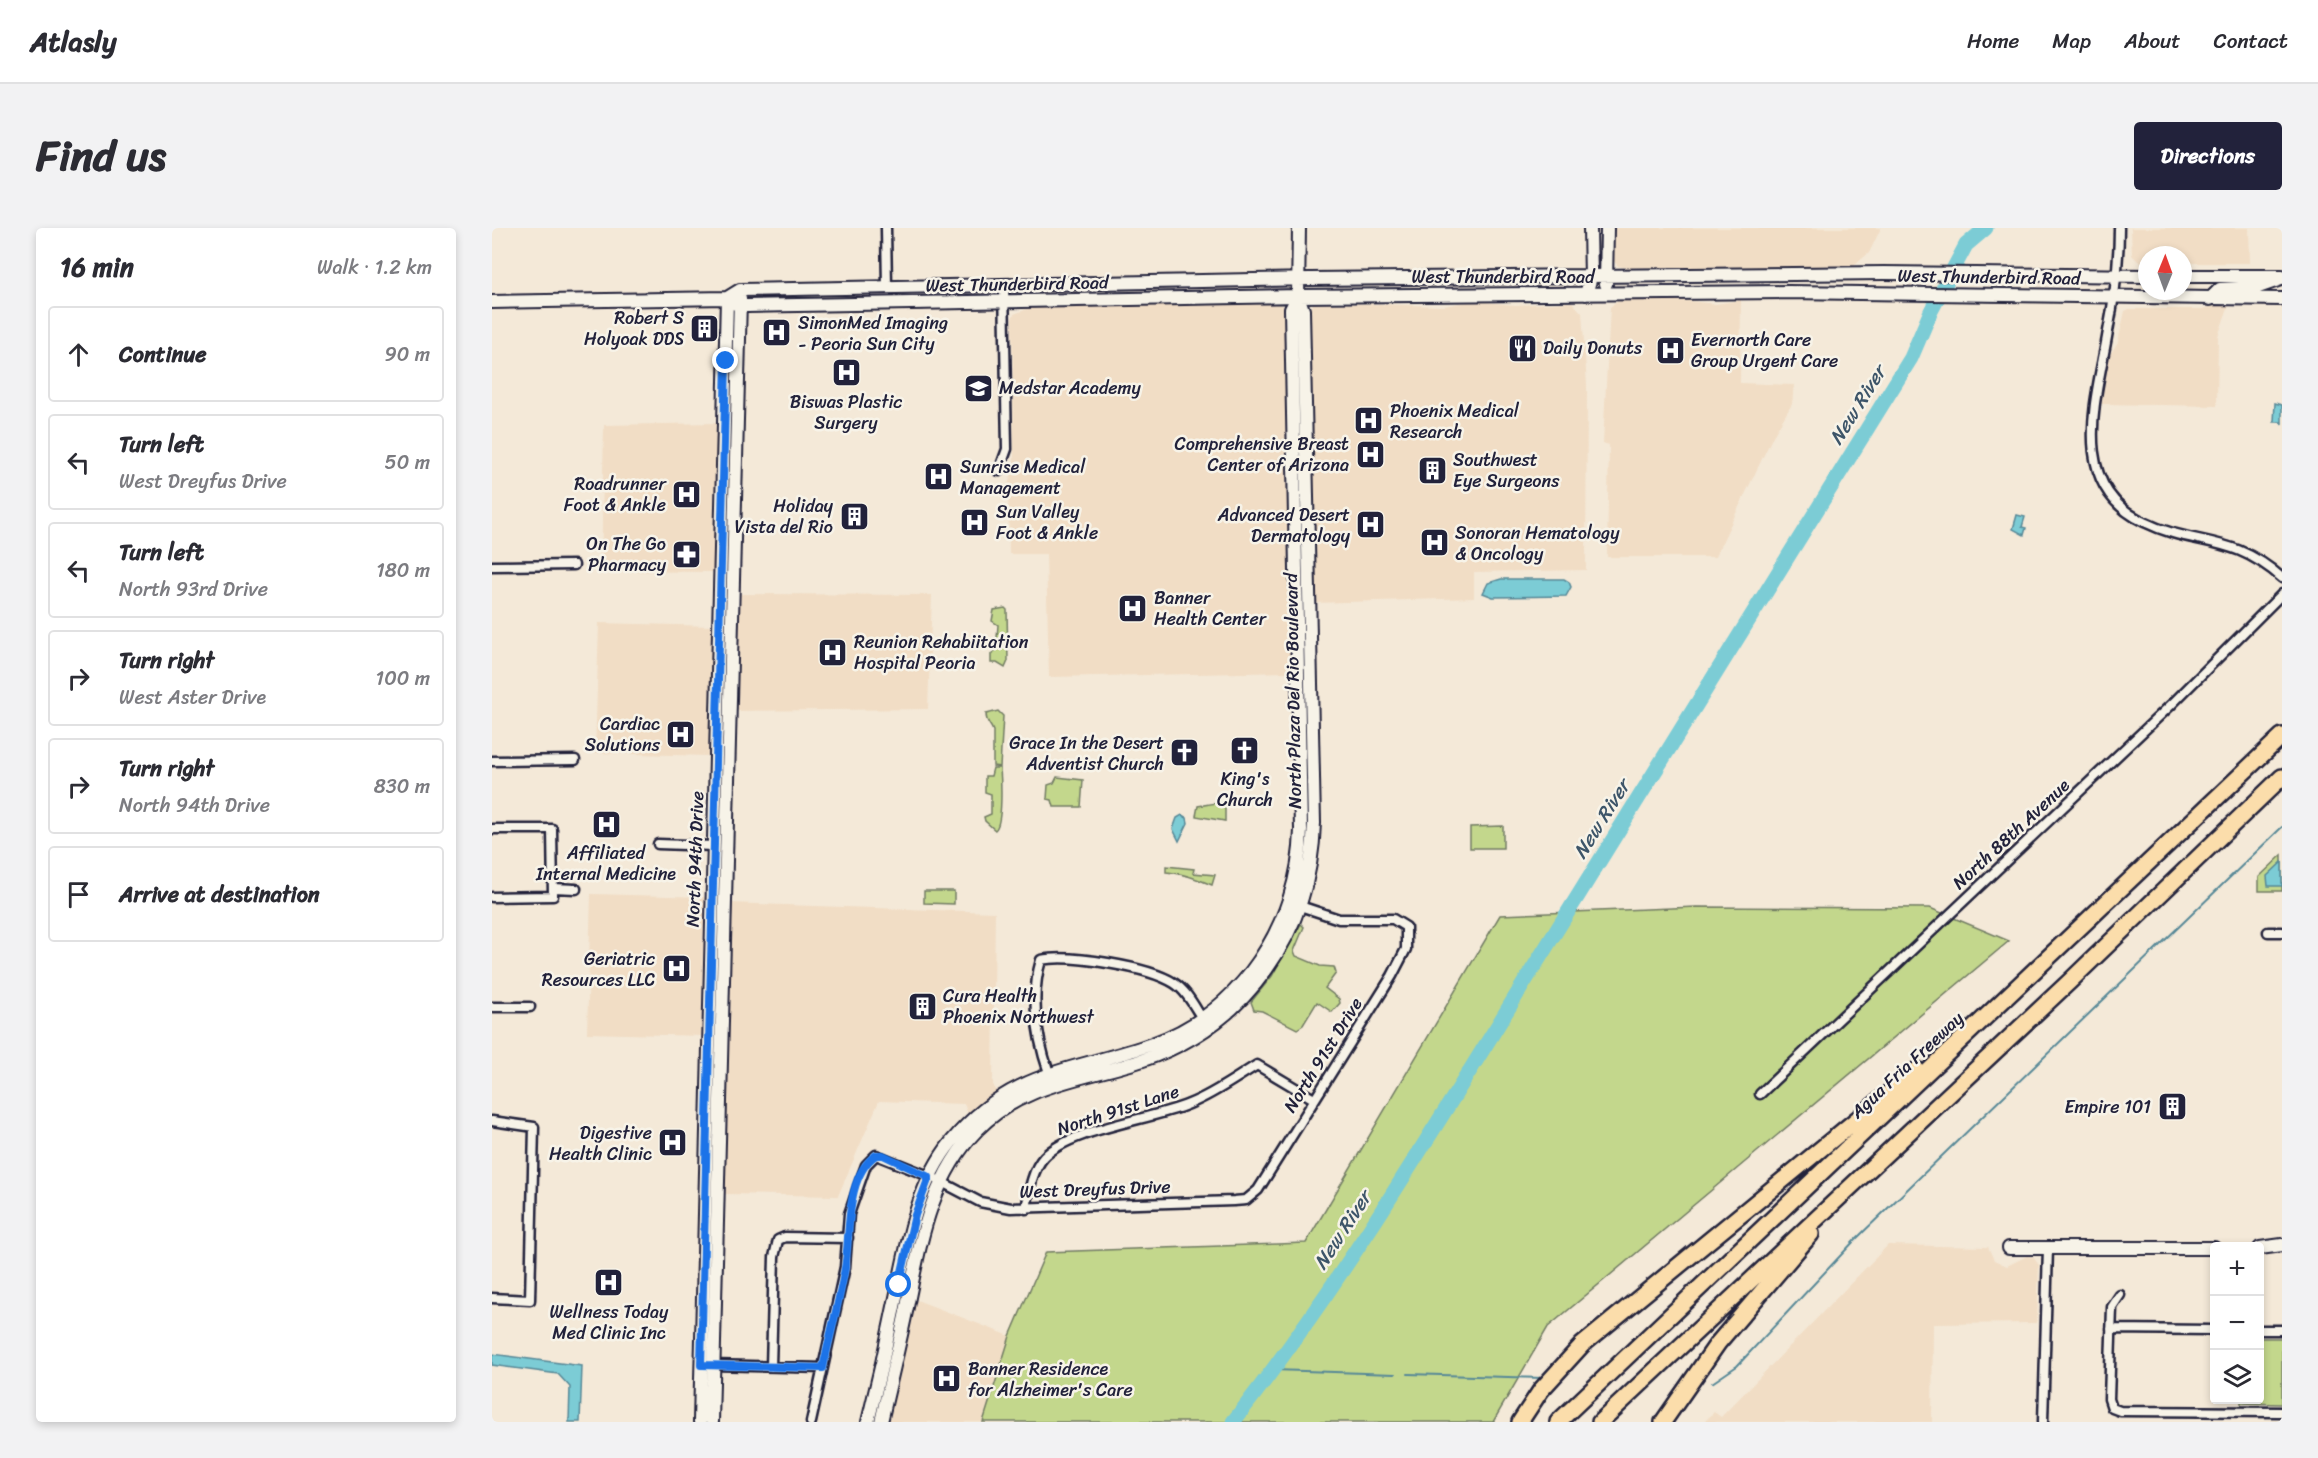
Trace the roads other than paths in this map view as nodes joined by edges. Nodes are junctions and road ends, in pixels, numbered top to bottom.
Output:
1 (886, 228) edge
2 (1299, 228) edge
3 (1590, 228) edge
4 (1607, 228) edge
5 (2119, 228) edge
6 (2117, 276) junction
7 (2138, 276) edge
8 (2192, 276) edge
9 (1591, 277) junction
10 (1606, 277) junction
11 (2282, 277) edge
12 (1298, 279) junction
13 (1004, 284) junction
14 (887, 287) junction
15 (740, 290) junction
16 (2282, 291) edge
17 (1586, 294) junction
18 (1606, 294) junction
19 (1298, 296) junction
20 (726, 298) junction
21 (2114, 298) junction
22 (2210, 299) junction
23 (2259, 299) junction
24 (2282, 299) edge
25 (492, 302) edge
26 (1004, 302) junction
27 (828, 304) junction
28 (739, 306) junction
29 (732, 362) junction
30 (999, 471) dead end
31 (574, 565) dead end
32 (492, 566) edge
33 (2282, 578) edge
34 (2282, 594) edge
35 (2282, 736) edge
36 (575, 760) dead end
37 (492, 761) edge
38 (2282, 777) edge
39 (2282, 790) edge
40 (2239, 817) junction
41 (492, 829) edge
42 (658, 844) dead end
43 (720, 846) junction
44 (1305, 864) junction
45 (576, 889) dead end
46 (553, 892) junction
47 (492, 897) edge
48 (1300, 906) junction
49 (2268, 932) dead end
50 (2282, 932) edge
51 (1268, 959) junction
52 (2034, 972) junction
53 (492, 1007) edge
54 (530, 1007) dead end
55 (1204, 1024) junction
56 (1049, 1073) junction
57 (1760, 1094) dead end
58 (1314, 1099) junction
59 (990, 1111) junction
60 (492, 1121) edge
61 (935, 1179) junction
62 (1839, 1195) junction
63 (1252, 1196) joint
64 (1026, 1209) junction
65 (848, 1238) junction
66 (2282, 1245) edge
67 (2264, 1247) edge
68 (2009, 1248) dead end
69 (2048, 1248) junction
70 (2210, 1248) edge
71 (2264, 1249) edge
72 (2282, 1252) edge
73 (2120, 1295) dead end
74 (492, 1298) edge
75 (2111, 1329) junction
76 (2210, 1330) edge
77 (2264, 1330) edge
78 (2282, 1330) edge
79 (707, 1365) junction
80 (771, 1367) junction
81 (823, 1368) junction
82 (2282, 1412) edge
83 (700, 1422) edge
84 (712, 1422) edge
85 (811, 1422) edge
86 (868, 1422) edge
87 (881, 1422) edge
88 (1520, 1422) edge
89 (1558, 1422) edge
90 (1600, 1422) edge
91 (1663, 1422) edge
92 (2043, 1422) edge

1 - 14 street
2 - 12 main road
3 - 9 main road
4 - 10 main road
5 - 6 street
6 - 7 main road, West Thunderbird Road
6 - 10 main road, West Thunderbird Road
6 - 21 street
8 - 11 main road
9 - 10 main road, West Thunderbird Road
9 - 12 main road, West Thunderbird Road
9 - 17 main road
10 - 18 main road
11 - 22 main road
12 - 13 main road, West Thunderbird Road
12 - 19 main road
13 - 14 main road, West Thunderbird Road
13 - 26 street
14 - 15 main road, West Thunderbird Road
14 - 27 main road
15 - 20 main road, West Thunderbird Road
15 - 28 main road, North 94th Drive
16 - 23 main road
17 - 18 main road, West Thunderbird Road
17 - 19 main road, West Thunderbird Road
18 - 21 main road, West Thunderbird Road
19 - 26 main road, West Thunderbird Road
19 - 44 main road, North Plaza Del Rio Boulevard
20 - 25 main road, West Thunderbird Road
20 - 28 main road
20 - 29 main road, North 94th Drive
21 - 22 main road, West Thunderbird Road
21 - 33 street
22 - 23 main road, West Thunderbird Road
23 - 24 main road, West Thunderbird Road
26 - 27 main road, West Thunderbird Road
26 - 30 street
27 - 28 main road, West Thunderbird Road
28 - 29 main road, North 94th Drive
29 - 43 main road, North 94th Drive
31 - 32 street
34 - 57 street, North 88th Avenue
35 - 52 highway, Agua Fria Freeway
36 - 37 street
38 - 40 highway
39 - 40 highway
40 - 62 highway
41 - 46 street
42 - 43 street
43 - 79 main road, North 94th Drive
44 - 48 main road, North Plaza Del Rio Boulevard
44 - 51 main road, North Plaza Del Rio Boulevard
45 - 46 street
46 - 47 street
48 - 51 main road, North Plaza Del Rio Boulevard
48 - 58 street, North 91st Drive
49 - 50 street
51 - 55 main road, North Plaza Del Rio Boulevard
52 - 88 highway
52 - 89 highway, Agua Fria Freeway
53 - 54 street
55 - 56 main road, North Plaza Del Rio Boulevard
55 - 56 street
55 - 59 main road, North Plaza Del Rio Boulevard
56 - 59 main road, North Plaza Del Rio Boulevard
58 - 63 street, North 91st Drive
58 - 64 street, North 91st Lane
59 - 61 main road, North Plaza Del Rio Boulevard
60 - 74 street
61 - 64 street, West Dreyfus Drive
61 - 65 street, West Dreyfus Drive
61 - 86 main road, North Plaza Del Rio Boulevard
61 - 87 main road, North Plaza Del Rio Boulevard
62 - 90 highway
62 - 91 highway
63 - 64 street, West Dreyfus Drive
65 - 80 street
65 - 81 street
66 - 67 main road
68 - 69 main road
69 - 70 main road
69 - 92 street
71 - 72 main road
73 - 75 street
75 - 76 street
75 - 82 street
77 - 78 street
79 - 80 street
79 - 83 main road, North 94th Drive
79 - 84 main road, North 94th Drive
80 - 81 street
81 - 85 street

